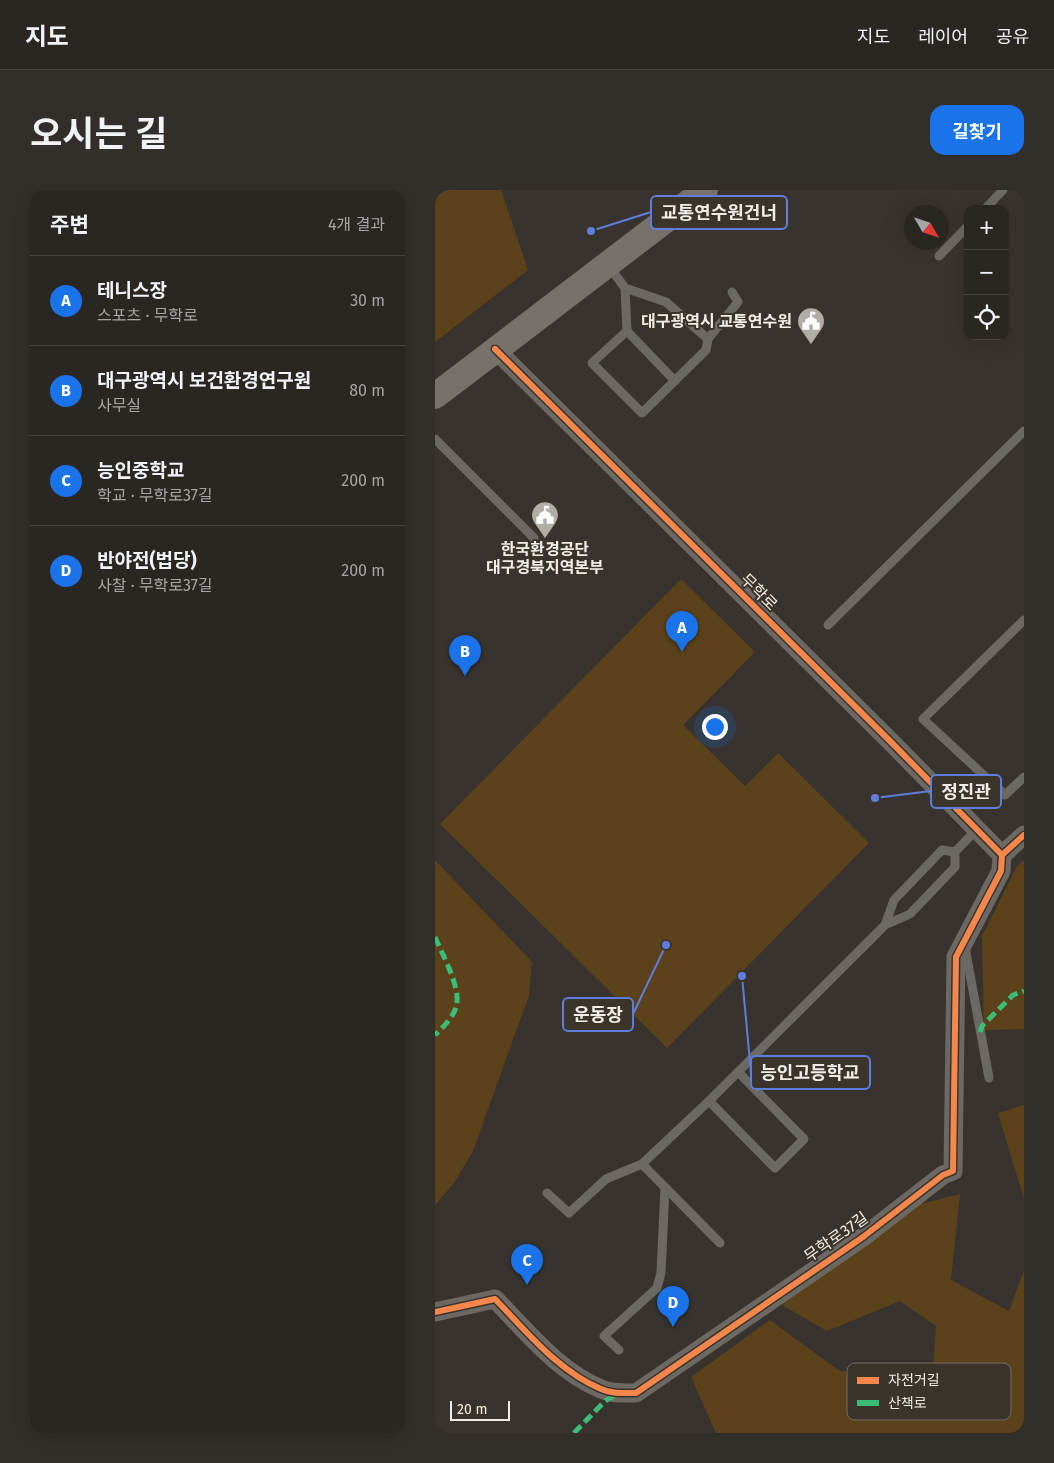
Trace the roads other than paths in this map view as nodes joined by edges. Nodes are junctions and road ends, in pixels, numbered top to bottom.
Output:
1 (705, 190) edge
2 (1003, 190) edge
3 (989, 205) edge
4 (964, 230) edge
5 (939, 256) dead end
6 (607, 264) junction
7 (625, 288) junction
8 (732, 292) dead end
9 (627, 331) junction
10 (708, 339) junction
11 (495, 349) junction
12 (675, 380) junction
13 (435, 396) edge
14 (1024, 431) edge
15 (435, 439) edge
16 (534, 538) dead end
17 (1024, 620) edge
18 (827, 625) dead end
19 (1024, 777) edge
20 (977, 829) junction
21 (1024, 835) edge
22 (955, 852) junction
23 (1002, 855) junction
24 (885, 926) junction
25 (964, 942) junction
26 (738, 1072) junction
27 (989, 1078) dead end
28 (709, 1101) junction
29 (642, 1164) junction
30 (665, 1187) junction
31 (547, 1193) dead end
32 (720, 1243) dead end
33 (435, 1312) edge
34 (619, 1350) dead end

1 - 6 main road
2 - 3 lane
4 - 5 lane
6 - 7 lane
6 - 11 main road
7 - 9 lane
7 - 10 lane
8 - 10 lane
9 - 12 lane
9 - 12 lane
10 - 12 lane
11 - 13 main road
11 - 20 street, 무학로
14 - 18 lane
15 - 16 lane
17 - 19 lane
20 - 22 lane
20 - 23 street, 무학로
21 - 23 street
22 - 24 lane
22 - 24 lane
23 - 25 street, 무학로37길
24 - 26 lane
25 - 27 lane
25 - 33 street, 무학로37길
26 - 28 lane
26 - 28 lane
28 - 29 lane
29 - 30 lane
29 - 31 lane
30 - 32 lane
30 - 34 lane

